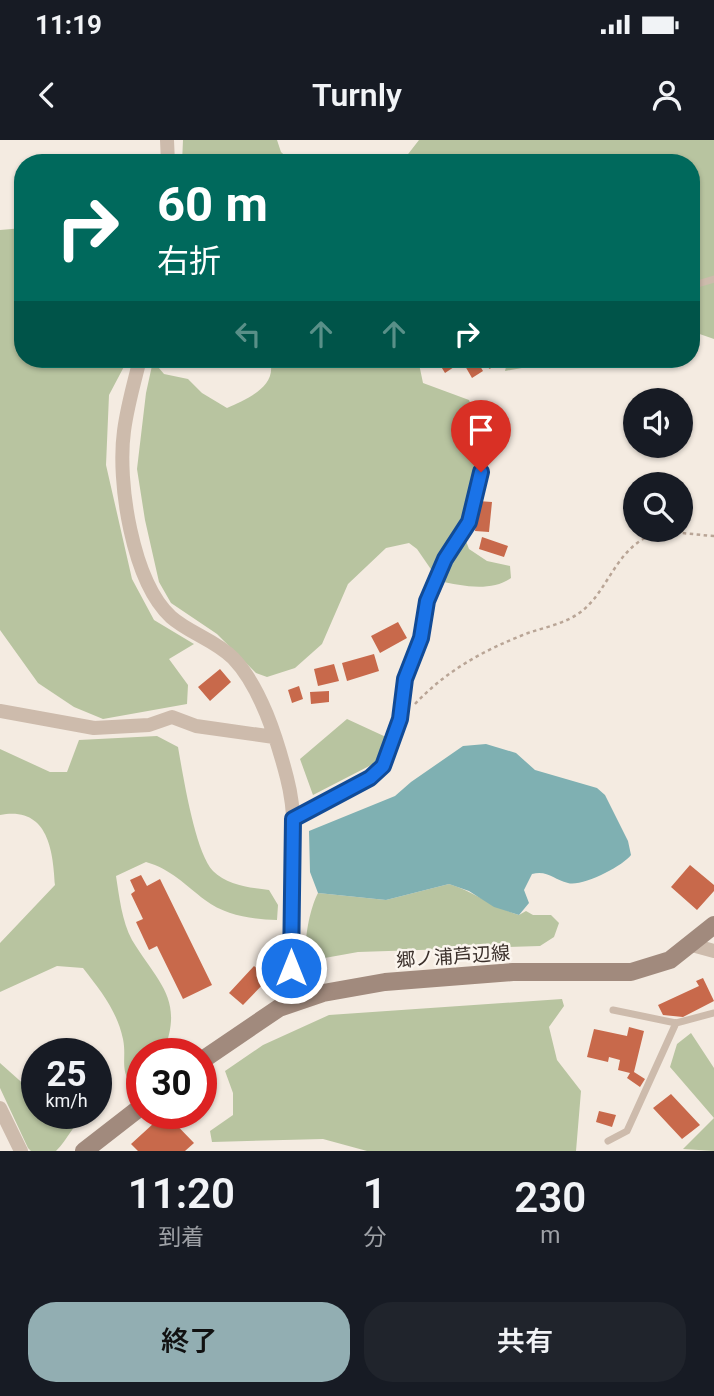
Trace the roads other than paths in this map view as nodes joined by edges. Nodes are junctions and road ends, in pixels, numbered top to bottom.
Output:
1 (138, 368) edge
2 (481, 472) dead end
3 (0, 710) edge
4 (274, 737) junction
5 (293, 819) junction
6 (714, 925) edge
7 (692, 945) junction
8 (713, 955) edge
9 (298, 999) junction
10 (613, 1010) dead end
11 (714, 1013) edge
12 (676, 1023) junction
13 (217, 1049) edge
14 (0, 1108) edge
15 (126, 1118) edge
16 (608, 1141) dead end
17 (21, 1151) edge
18 (84, 1151) edge

1 - 4 street
2 - 5 lane
3 - 4 street
4 - 5 street
5 - 9 street
6 - 7 main road, 郷ノ浦芦辺線
7 - 8 street
7 - 9 main road, 郷ノ浦芦辺線
9 - 13 main road, 郷ノ浦芦辺線
10 - 12 lane
11 - 12 lane
12 - 16 lane
14 - 17 street
15 - 18 main road

